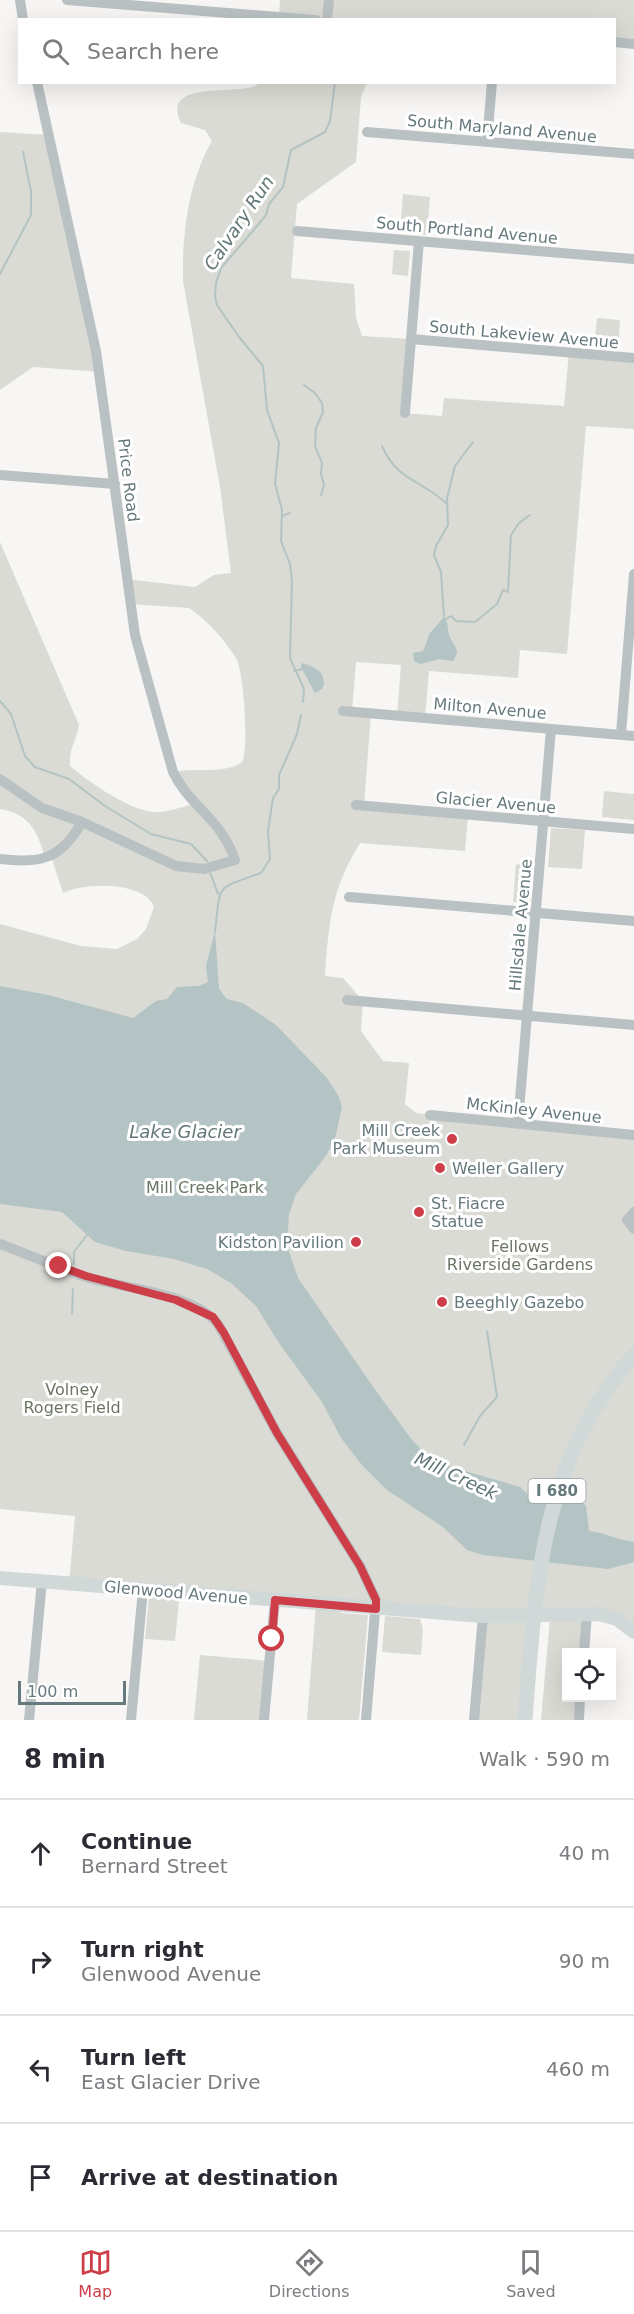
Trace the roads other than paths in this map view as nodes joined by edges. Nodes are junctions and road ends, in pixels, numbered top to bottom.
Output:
1 (20, 0) edge
2 (67, 0) edge
3 (328, 0) edge
4 (23, 18) edge
5 (291, 18) edge
6 (327, 18) edge
7 (616, 42) edge
8 (634, 44) edge
9 (37, 84) edge
10 (492, 84) edge
11 (367, 132) dead end
12 (487, 142) junction
13 (634, 154) edge
14 (297, 231) dead end
15 (419, 241) junction
16 (634, 259) edge
17 (411, 339) junction
18 (634, 358) edge
19 (405, 413) dead end
20 (0, 475) edge
21 (115, 484) junction
22 (634, 574) edge
23 (631, 645) edge
24 (343, 711) dead end
25 (551, 729) junction
26 (621, 734) junction
27 (634, 736) edge
28 (0, 779) edge
29 (356, 805) dead end
30 (543, 821) junction
31 (82, 822) junction
32 (634, 829) edge
33 (0, 859) edge
34 (349, 897) dead end
35 (536, 913) junction
36 (634, 921) edge
37 (347, 999) dead end
38 (527, 1016) junction
39 (634, 1025) edge
40 (430, 1115) dead end
41 (518, 1123) junction
42 (634, 1134) edge
43 (634, 1212) edge
44 (634, 1229) edge
45 (0, 1244) edge
46 (634, 1355) edge
47 (0, 1578) edge
48 (42, 1581) junction
49 (143, 1589) junction
50 (275, 1600) junction
51 (376, 1609) junction
52 (587, 1614) junction
53 (483, 1616) junction
54 (634, 1632) edge
55 (584, 1648) edge
56 (580, 1702) edge
57 (29, 1720) edge
58 (131, 1720) edge
59 (264, 1720) edge
60 (366, 1720) edge
61 (474, 1720) edge
62 (525, 1720) edge
63 (579, 1720) edge

1 - 4 street
2 - 5 street
3 - 6 street
7 - 8 street
9 - 21 street, Price Road
10 - 12 street
11 - 12 street, South Maryland Avenue
12 - 13 street, South Maryland Avenue
14 - 15 street, South Portland Avenue
15 - 16 street, South Portland Avenue
15 - 17 street
17 - 18 street, South Lakeview Avenue
17 - 19 street
20 - 21 street
21 - 31 street, Price Road
22 - 23 street
23 - 26 street
24 - 25 street, Milton Avenue
25 - 26 street, Milton Avenue
25 - 30 street, Hillsdale Avenue
26 - 27 street, Milton Avenue
28 - 31 street
29 - 30 street, Glacier Avenue
30 - 32 street, Glacier Avenue
30 - 35 street, Hillsdale Avenue
31 - 33 street
34 - 35 street
35 - 36 street
35 - 38 street, Hillsdale Avenue
37 - 38 street
38 - 39 street
38 - 41 street, Hillsdale Avenue
40 - 41 street, McKinley Avenue
41 - 42 street, McKinley Avenue
43 - 44 street
45 - 51 street
46 - 62 highway, I 680
47 - 48 main road, Glenwood Avenue
48 - 49 main road, Glenwood Avenue
48 - 57 street
49 - 50 main road, Glenwood Avenue
49 - 58 street
50 - 51 main road, Glenwood Avenue
50 - 59 street
51 - 53 main road, Glenwood Avenue
51 - 60 street
52 - 53 main road, Glenwood Avenue
52 - 54 main road, Glenwood Avenue
52 - 55 street
53 - 61 street
56 - 63 street

